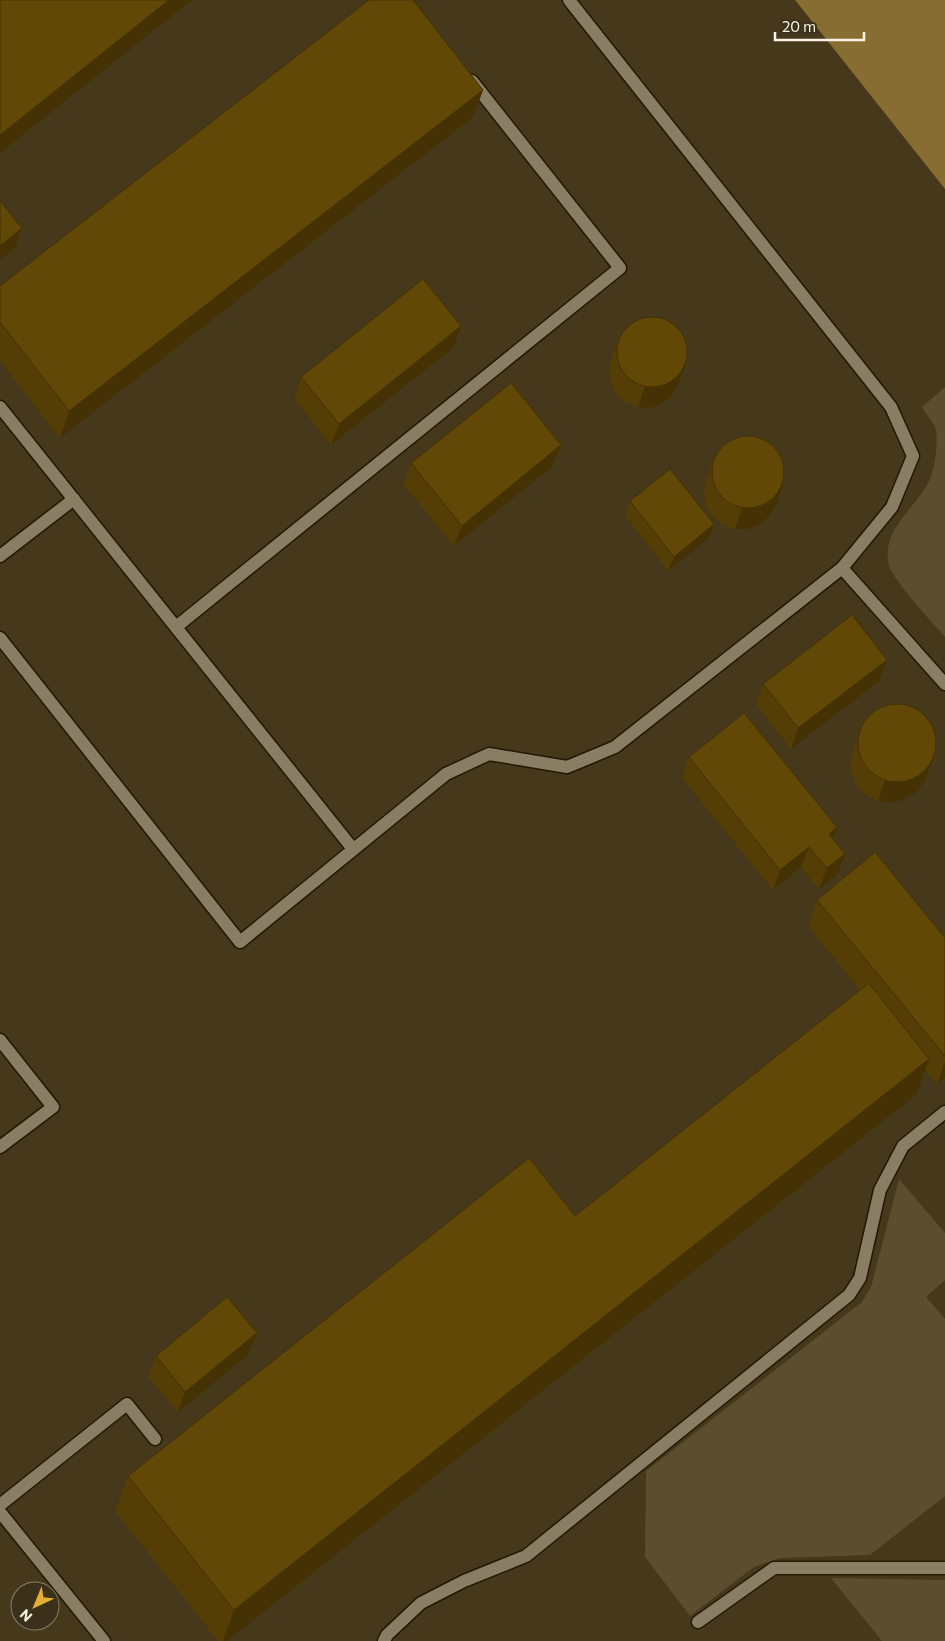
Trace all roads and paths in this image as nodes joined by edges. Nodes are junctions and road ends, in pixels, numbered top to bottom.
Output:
1 (568, 0) edge
2 (463, 69) edge
3 (0, 407) edge
4 (74, 499) junction
5 (0, 556) edge
6 (842, 568) junction
7 (176, 627) junction
8 (0, 638) edge
9 (945, 684) edge
10 (353, 849) junction
11 (0, 1040) edge
12 (945, 1112) edge
13 (0, 1147) edge
14 (155, 1439) dead end
15 (0, 1505) edge
16 (0, 1512) edge
17 (945, 1568) edge
18 (698, 1622) dead end
19 (104, 1641) edge
20 (384, 1641) edge

1 - 6 lane
2 - 7 lane
3 - 4 lane
4 - 5 lane
4 - 7 lane
6 - 9 lane
6 - 10 lane
7 - 10 lane
8 - 10 lane
11 - 13 lane
12 - 20 lane
14 - 15 lane
16 - 19 lane
17 - 18 lane

